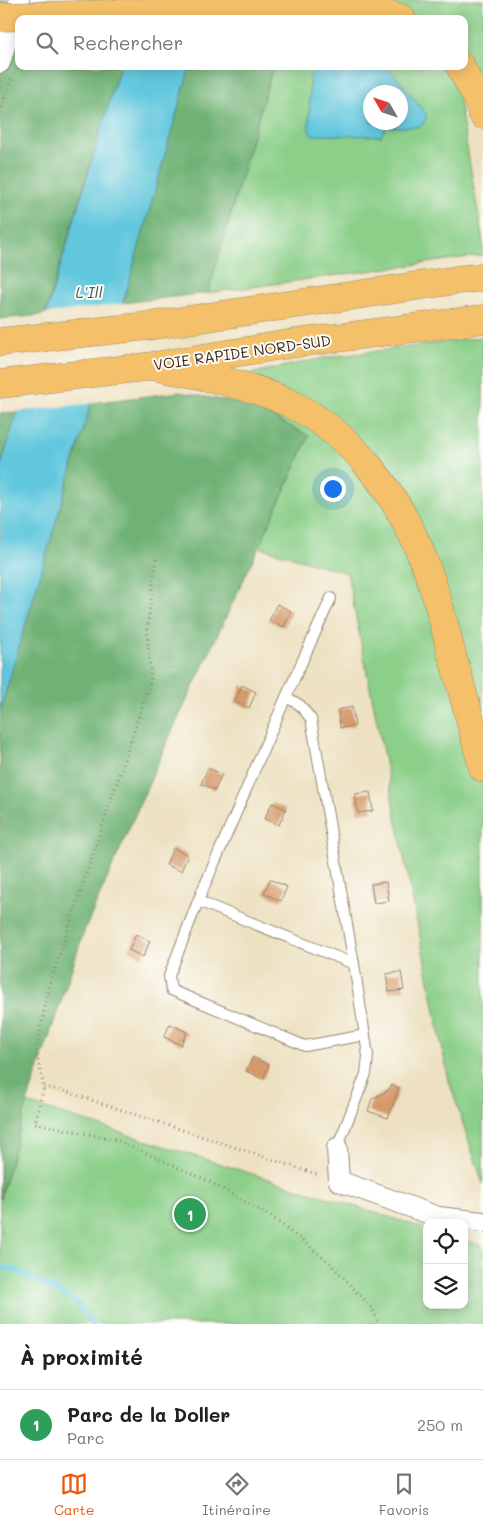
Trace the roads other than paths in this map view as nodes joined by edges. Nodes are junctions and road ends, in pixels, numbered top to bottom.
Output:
1 (19, 0) edge
2 (16, 15) edge
3 (71, 15) edge
4 (391, 15) edge
5 (0, 17) edge
6 (15, 17) edge
7 (15, 23) edge
8 (7, 68) edge
9 (462, 70) edge
10 (483, 115) edge
11 (470, 278) edge
12 (472, 320) edge
13 (0, 342) edge
14 (149, 366) junction
15 (0, 384) edge
16 (331, 598) dead end
17 (286, 697) junction
18 (483, 768) edge
19 (198, 901) junction
20 (354, 964) junction
21 (365, 1035) junction
22 (337, 1148) joint
23 (483, 1222) edge

1 - 2 street
3 - 4 highway, bridge
5 - 6 highway, bridge
7 - 8 street
9 - 10 highway
11 - 13 highway
12 - 14 highway, VOIE RAPIDE NORD-SUD
14 - 15 highway, VOIE RAPIDE NORD-SUD
14 - 18 highway
16 - 17 lane
17 - 19 lane
17 - 20 lane
19 - 20 lane
19 - 21 lane
20 - 21 lane
21 - 22 lane
22 - 23 street

